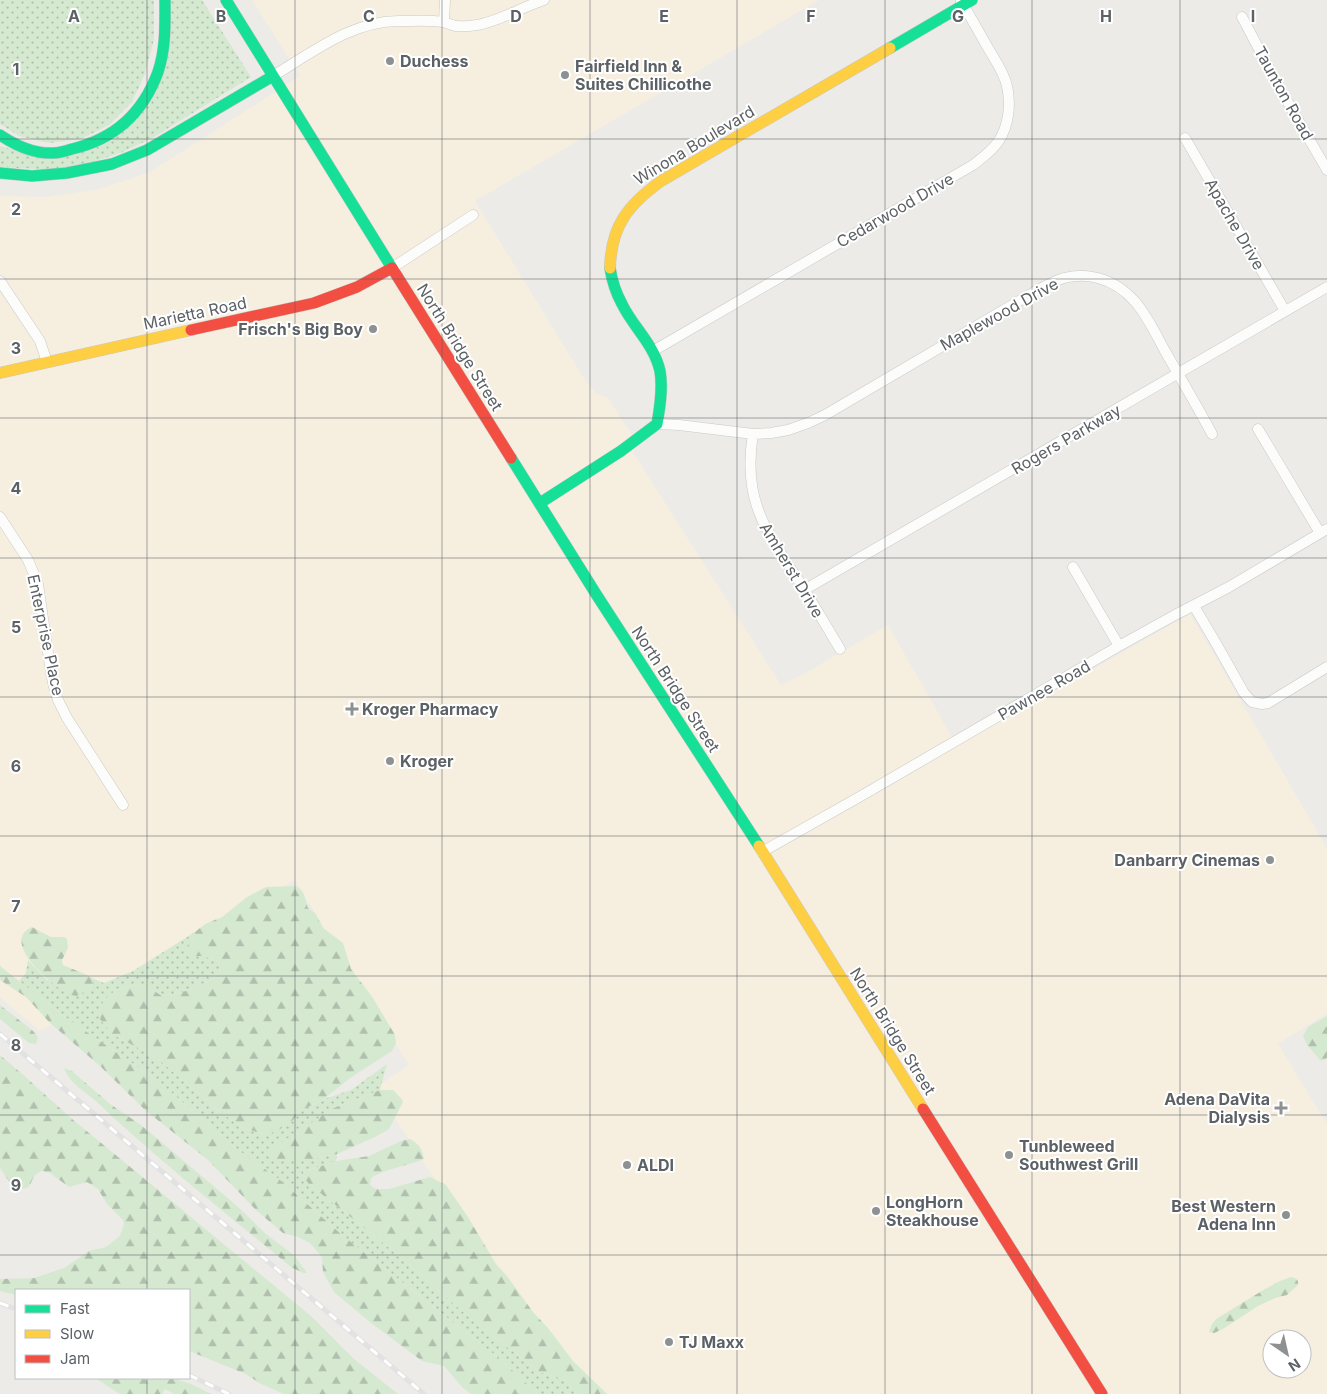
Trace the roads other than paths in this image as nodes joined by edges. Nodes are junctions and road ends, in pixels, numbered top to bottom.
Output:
1 (165, 0) edge
2 (226, 0) edge
3 (445, 0) edge
4 (544, 0) edge
5 (966, 2) edge
6 (1242, 17) dead end
7 (444, 22) junction
8 (273, 76) junction
9 (0, 135) edge
10 (1185, 138) dead end
11 (1327, 170) edge
12 (0, 173) edge
13 (473, 215) dead end
14 (392, 268) junction
15 (0, 281) edge
16 (1327, 287) edge
17 (1285, 311) junction
18 (653, 351) junction
19 (47, 362) junction
20 (0, 373) edge
21 (1178, 374) junction
22 (657, 424) junction
23 (1258, 428) dead end
24 (753, 434) junction
25 (1212, 434) dead end
26 (540, 503) junction
27 (0, 516) edge
28 (1324, 531) edge
29 (1073, 567) dead end
30 (804, 590) junction
31 (1194, 606) junction
32 (1119, 646) junction
33 (840, 649) dead end
34 (1327, 667) edge
35 (123, 806) dead end
36 (762, 852) junction
37 (1102, 1394) edge

1 - 9 main road
2 - 8 main road, North Bridge Street
3 - 7 street
4 - 7 street
5 - 18 main road, Winona Boulevard
5 - 18 street, Cedarwood Drive
6 - 11 street, Taunton Road
7 - 8 street
8 - 12 main road
8 - 14 main road, North Bridge Street
10 - 17 street, Apache Drive
13 - 14 street
14 - 19 main road, Marietta Road
14 - 26 main road, North Bridge Street
15 - 19 street
16 - 17 street, Rogers Parkway
17 - 21 street, Rogers Parkway
18 - 22 main road, Winona Boulevard
19 - 20 main road, Marietta Road
21 - 24 street, Maplewood Drive
21 - 25 street, Maplewood Drive
21 - 30 street, Rogers Parkway
22 - 24 street
22 - 26 main road
23 - 28 street
24 - 30 street, Amherst Drive
26 - 36 main road, North Bridge Street
27 - 35 street, Enterprise Place
28 - 31 street, Pawnee Road
29 - 32 street
30 - 33 street, Amherst Drive
31 - 32 street, Pawnee Road
31 - 34 street
32 - 36 street, Pawnee Road
36 - 37 main road, North Bridge Street

